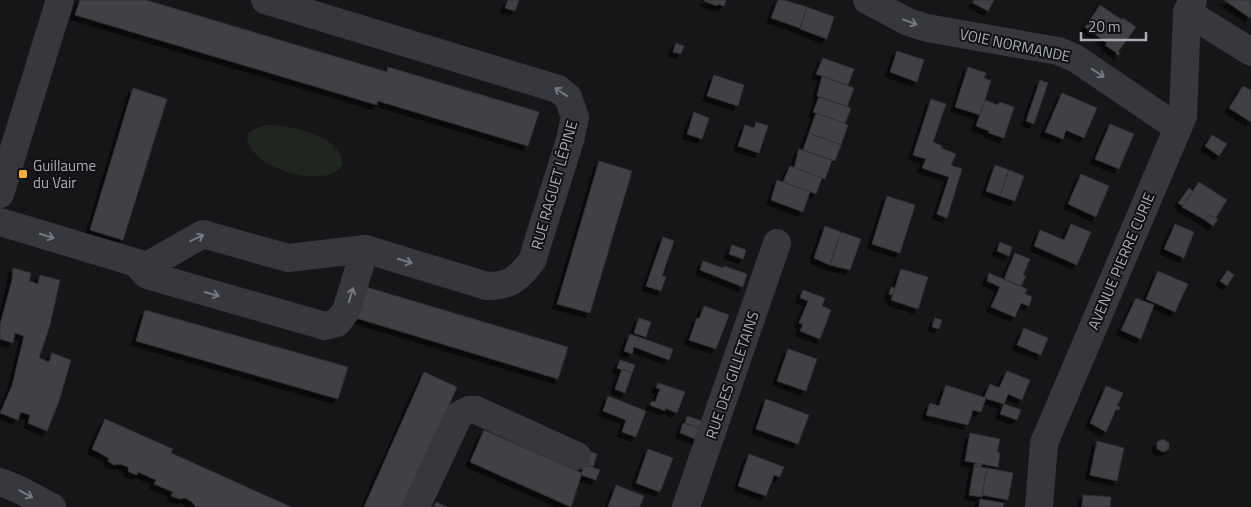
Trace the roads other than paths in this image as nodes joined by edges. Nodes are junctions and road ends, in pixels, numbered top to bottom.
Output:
1 (60, 0) edge
2 (265, 0) edge
3 (866, 0) edge
4 (1190, 6) edge
5 (1251, 52) edge
6 (1178, 128) junction
7 (8, 138) edge
8 (0, 194) edge
9 (0, 222) edge
10 (777, 243) dead end
11 (365, 249) junction
12 (136, 263) junction
13 (577, 456) dead end
14 (0, 482) edge
15 (52, 507) edge
16 (416, 507) edge
17 (686, 507) edge
18 (1039, 507) edge

1 - 7 street
11 -> 2 street, RUE RAGUET LÉPINE
3 -> 6 street, VOIE NORMANDE
4 - 5 street
4 - 6 street, AVENUE PIERRE CURIE
6 - 18 street, AVENUE PIERRE CURIE
7 - 8 street
9 -> 12 street, RUE RAGUET LÉPINE
10 - 17 street, RUE DES GILLETAINS
12 -> 11 street, RUE RAGUET LÉPINE
12 -> 11 street, RUE RAGUET LÉPINE
13 - 16 street
14 -> 15 street

